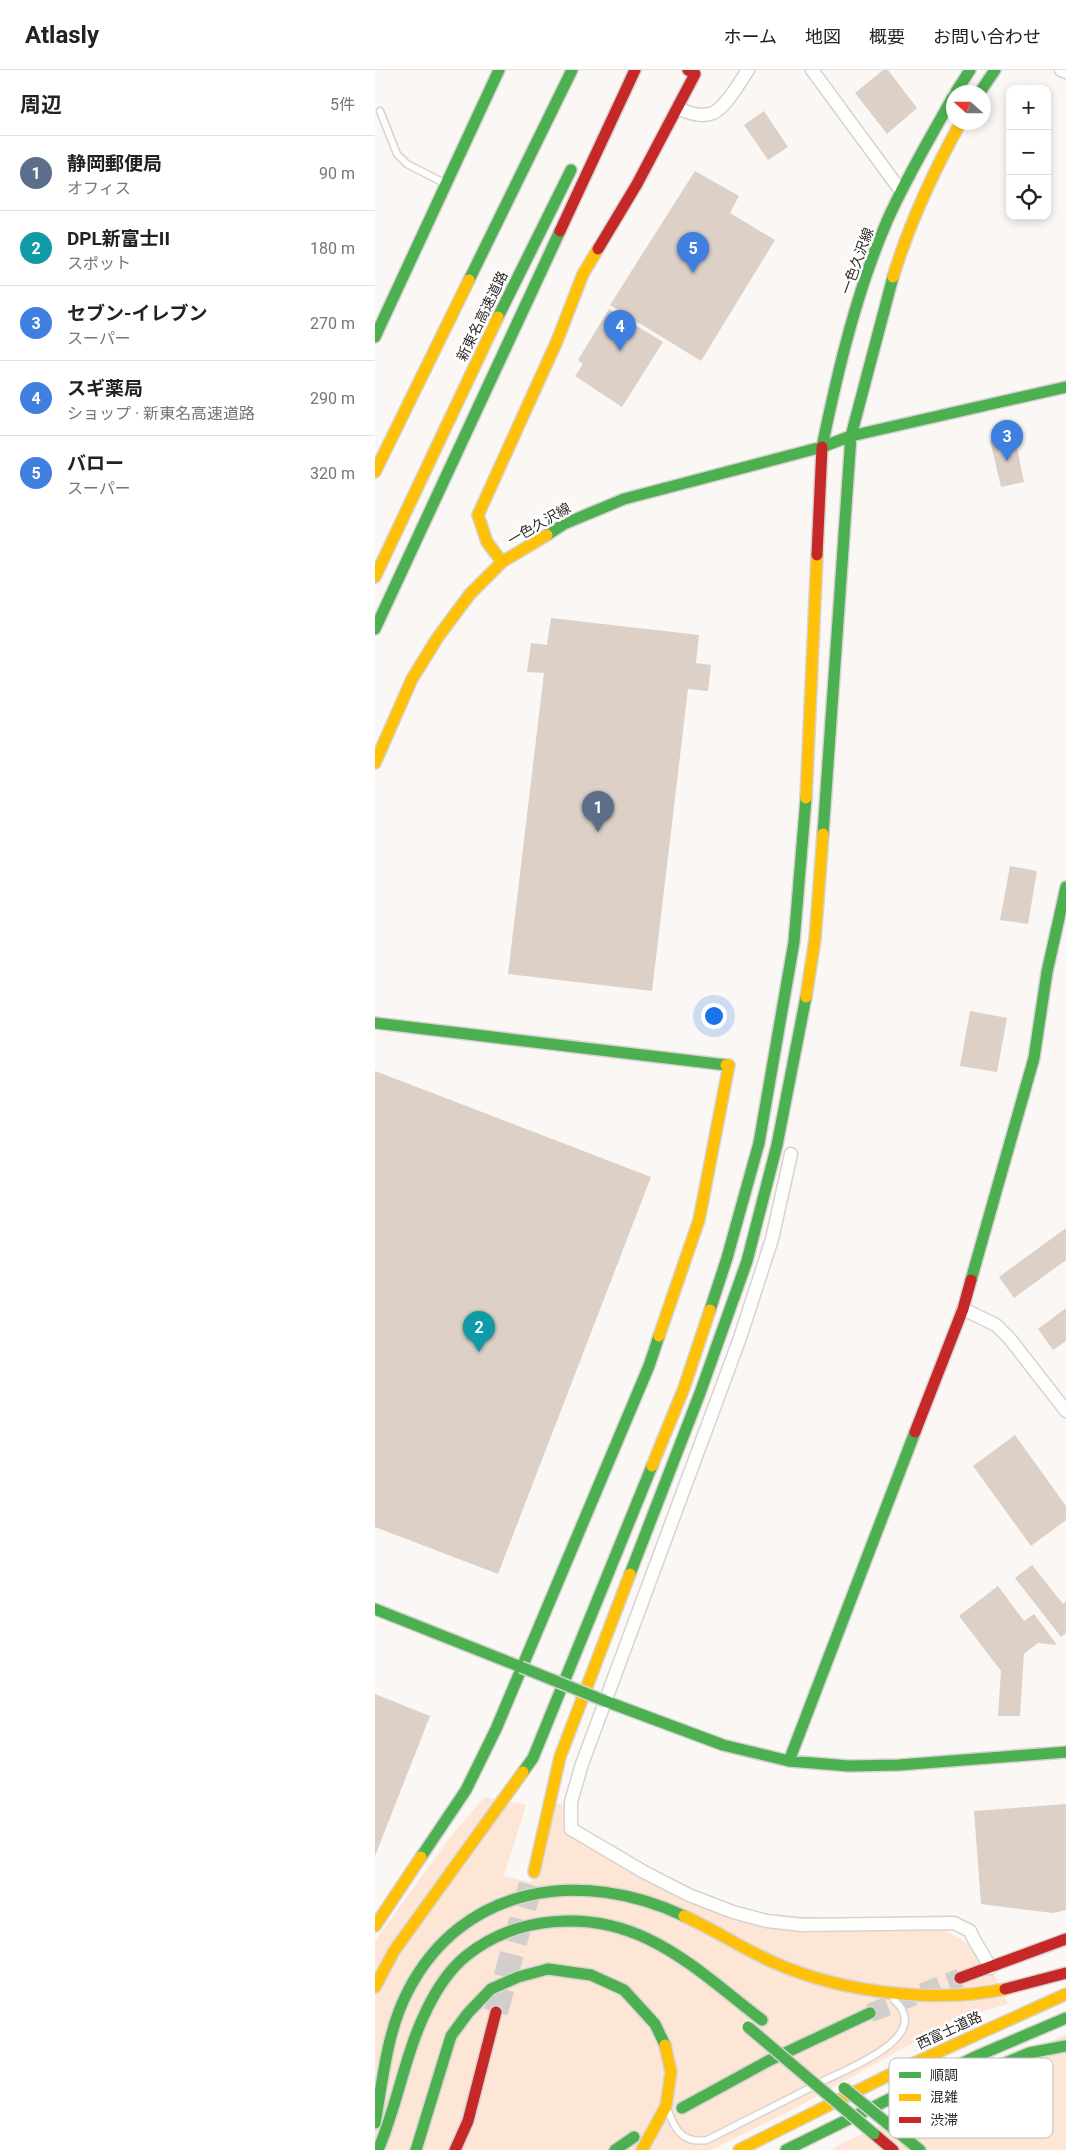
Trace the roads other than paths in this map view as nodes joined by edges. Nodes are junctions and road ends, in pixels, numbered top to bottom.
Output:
1 (499, 70) edge
2 (572, 70) edge
3 (635, 70) edge
4 (748, 70) edge
5 (812, 70) edge
6 (970, 70) edge
7 (995, 70) edge
8 (1061, 70) edge
9 (693, 71) edge
10 (1066, 72) edge
11 (960, 85) edge
12 (985, 85) edge
13 (677, 109) junction
14 (946, 110) edge
15 (380, 111) dead end
16 (957, 130) edge
17 (575, 161) dead end
18 (446, 184) junction
19 (901, 191) junction
20 (375, 337) edge
21 (1066, 387) edge
22 (851, 436) junction
23 (822, 447) junction
24 (375, 472) edge
25 (502, 562) junction
26 (375, 577) edge
27 (375, 629) edge
28 (375, 763) edge
29 (1066, 886) edge
30 (375, 1023) edge
31 (791, 1154) dead end
32 (963, 1309) junction
33 (1066, 1411) edge
34 (375, 1609) edge
35 (521, 1667) junction
36 (605, 1701) junction
37 (1066, 1752) edge
38 (789, 1761) junction
39 (534, 1872) tunnel mouth
40 (375, 1926) edge
41 (1066, 1939) edge
42 (990, 1968) junction
43 (1066, 1973) edge
44 (960, 1978) tunnel mouth
45 (375, 1987) edge
46 (885, 1993) junction
47 (1066, 1994) edge
48 (496, 2012) tunnel mouth
49 (870, 2013) tunnel mouth
50 (1066, 2018) edge
51 (765, 2023) dead end
52 (744, 2024) dead end
53 (784, 2038) dead end
54 (1066, 2046) edge
55 (806, 2057) dead end
56 (924, 2058) edge
57 (973, 2058) edge
58 (1017, 2058) edge
59 (821, 2069) dead end
60 (889, 2075) edge
61 (889, 2100) edge
62 (666, 2106) junction
63 (682, 2108) dead end
64 (889, 2113) edge
65 (375, 2123) edge
66 (889, 2125) edge
67 (848, 2132) dead end
68 (634, 2137) dead end
69 (905, 2138) edge
70 (378, 2150) edge
71 (416, 2150) edge
72 (455, 2150) edge
73 (615, 2150) edge
74 (642, 2150) edge
75 (739, 2150) edge
76 (787, 2150) edge
77 (893, 2150) edge
78 (920, 2150) edge

1 - 18 main road
2 - 24 main road, 新東名高速道路
3 - 27 main road
4 - 13 street
5 - 19 street
6 - 11 main road
7 - 12 main road
8 - 10 street
9 - 13 main road
13 - 25 main road
14 - 19 main road, 一色久沢線
15 - 18 lane
16 - 22 main road
17 - 26 main road, 新東名高速道路
18 - 20 main road
19 - 23 main road, 一色久沢線
21 - 22 main road, 一色久沢線
22 - 23 main road, 一色久沢線
22 - 39 main road
23 - 25 main road, 一色久沢線
23 - 45 main road
25 - 28 main road, 一色久沢線
29 - 32 main road
30 - 35 main road
31 - 36 street
32 - 33 street
32 - 38 main road
34 - 35 main road
35 - 36 main road, bridge
35 - 40 main road
36 - 38 main road
36 - 42 street
37 - 38 main road
41 - 42 main road
42 - 44 main road
43 - 46 main road
46 - 62 lane
46 - 65 main road
47 - 56 main road, 西富士道路
48 - 72 main road
49 - 63 main road
50 - 57 main road
51 - 70 main road
52 - 77 main road, bridge
53 - 55 main road
54 - 58 main road
59 - 66 main road, bridge
60 - 75 main road, 西富士道路
61 - 76 main road
62 - 71 main road
62 - 74 main road
64 - 67 main road
68 - 73 main road
69 - 78 main road, bridge

